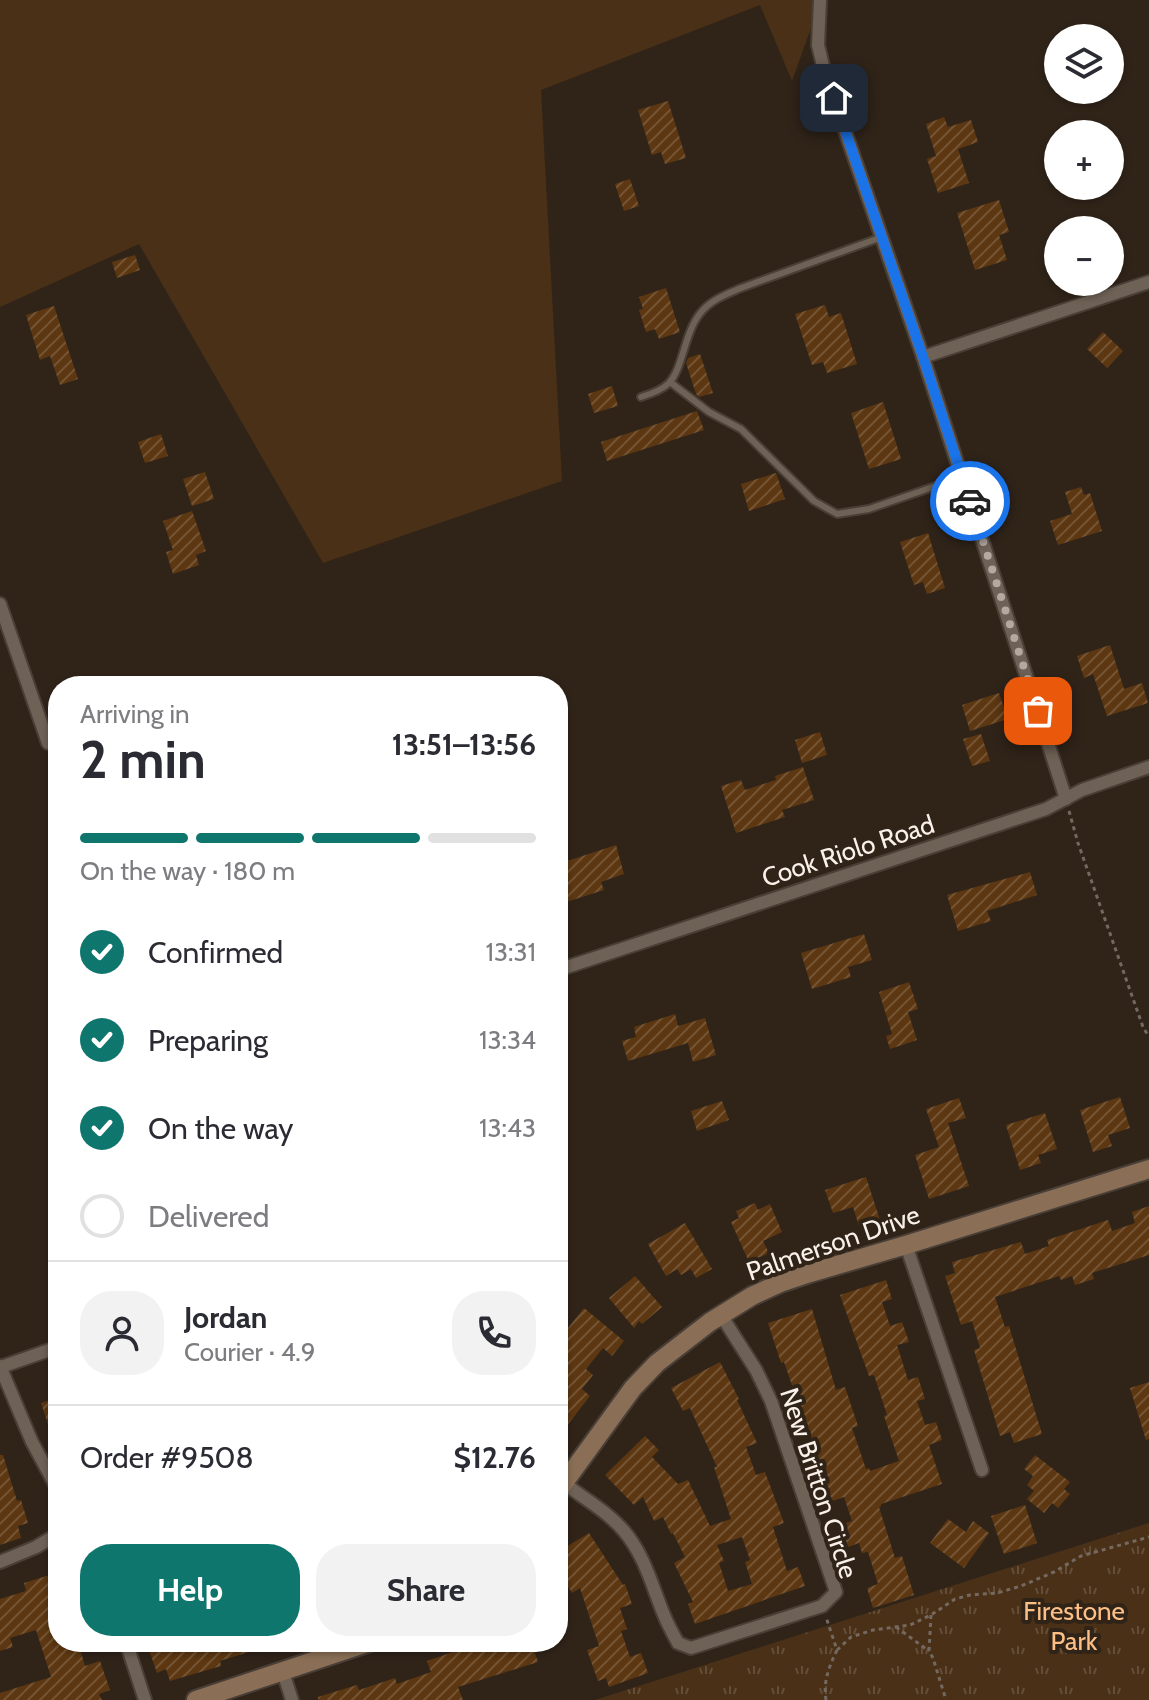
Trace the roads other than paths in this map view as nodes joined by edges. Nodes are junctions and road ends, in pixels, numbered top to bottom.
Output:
1 (820, 0) edge
2 (882, 237) junction
3 (1149, 282) edge
4 (923, 357) junction
5 (670, 382) junction
6 (641, 397) dead end
7 (962, 477) junction
8 (0, 604) edge
9 (48, 743) dead end
10 (1149, 767) edge
11 (1066, 799) junction
12 (568, 967) edge
13 (1149, 1169) edge
14 (906, 1245) junction
15 (721, 1315) junction
16 (48, 1350) edge
17 (0, 1367) edge
18 (982, 1470) dead end
19 (48, 1472) edge
20 (568, 1473) edge
21 (568, 1489) edge
22 (48, 1540) edge
23 (0, 1562) edge
24 (129, 1652) edge
25 (341, 1652) edge
26 (283, 1672) junction
27 (145, 1700) edge
28 (196, 1700) edge
29 (292, 1700) edge

1 - 2 street
2 - 4 street
2 - 5 lane
3 - 4 street
4 - 7 street
5 - 6 lane
5 - 7 lane
7 - 11 street
8 - 9 street
10 - 11 street, Cook Riolo Road
11 - 12 street, Cook Riolo Road
13 - 14 street, Palmerson Drive
14 - 15 street, Palmerson Drive
14 - 18 street
15 - 20 street, Palmerson Drive
15 - 21 street, New Britton Circle
16 - 17 street
17 - 19 street
22 - 23 street
24 - 27 street
25 - 26 street
26 - 28 street
26 - 29 street

